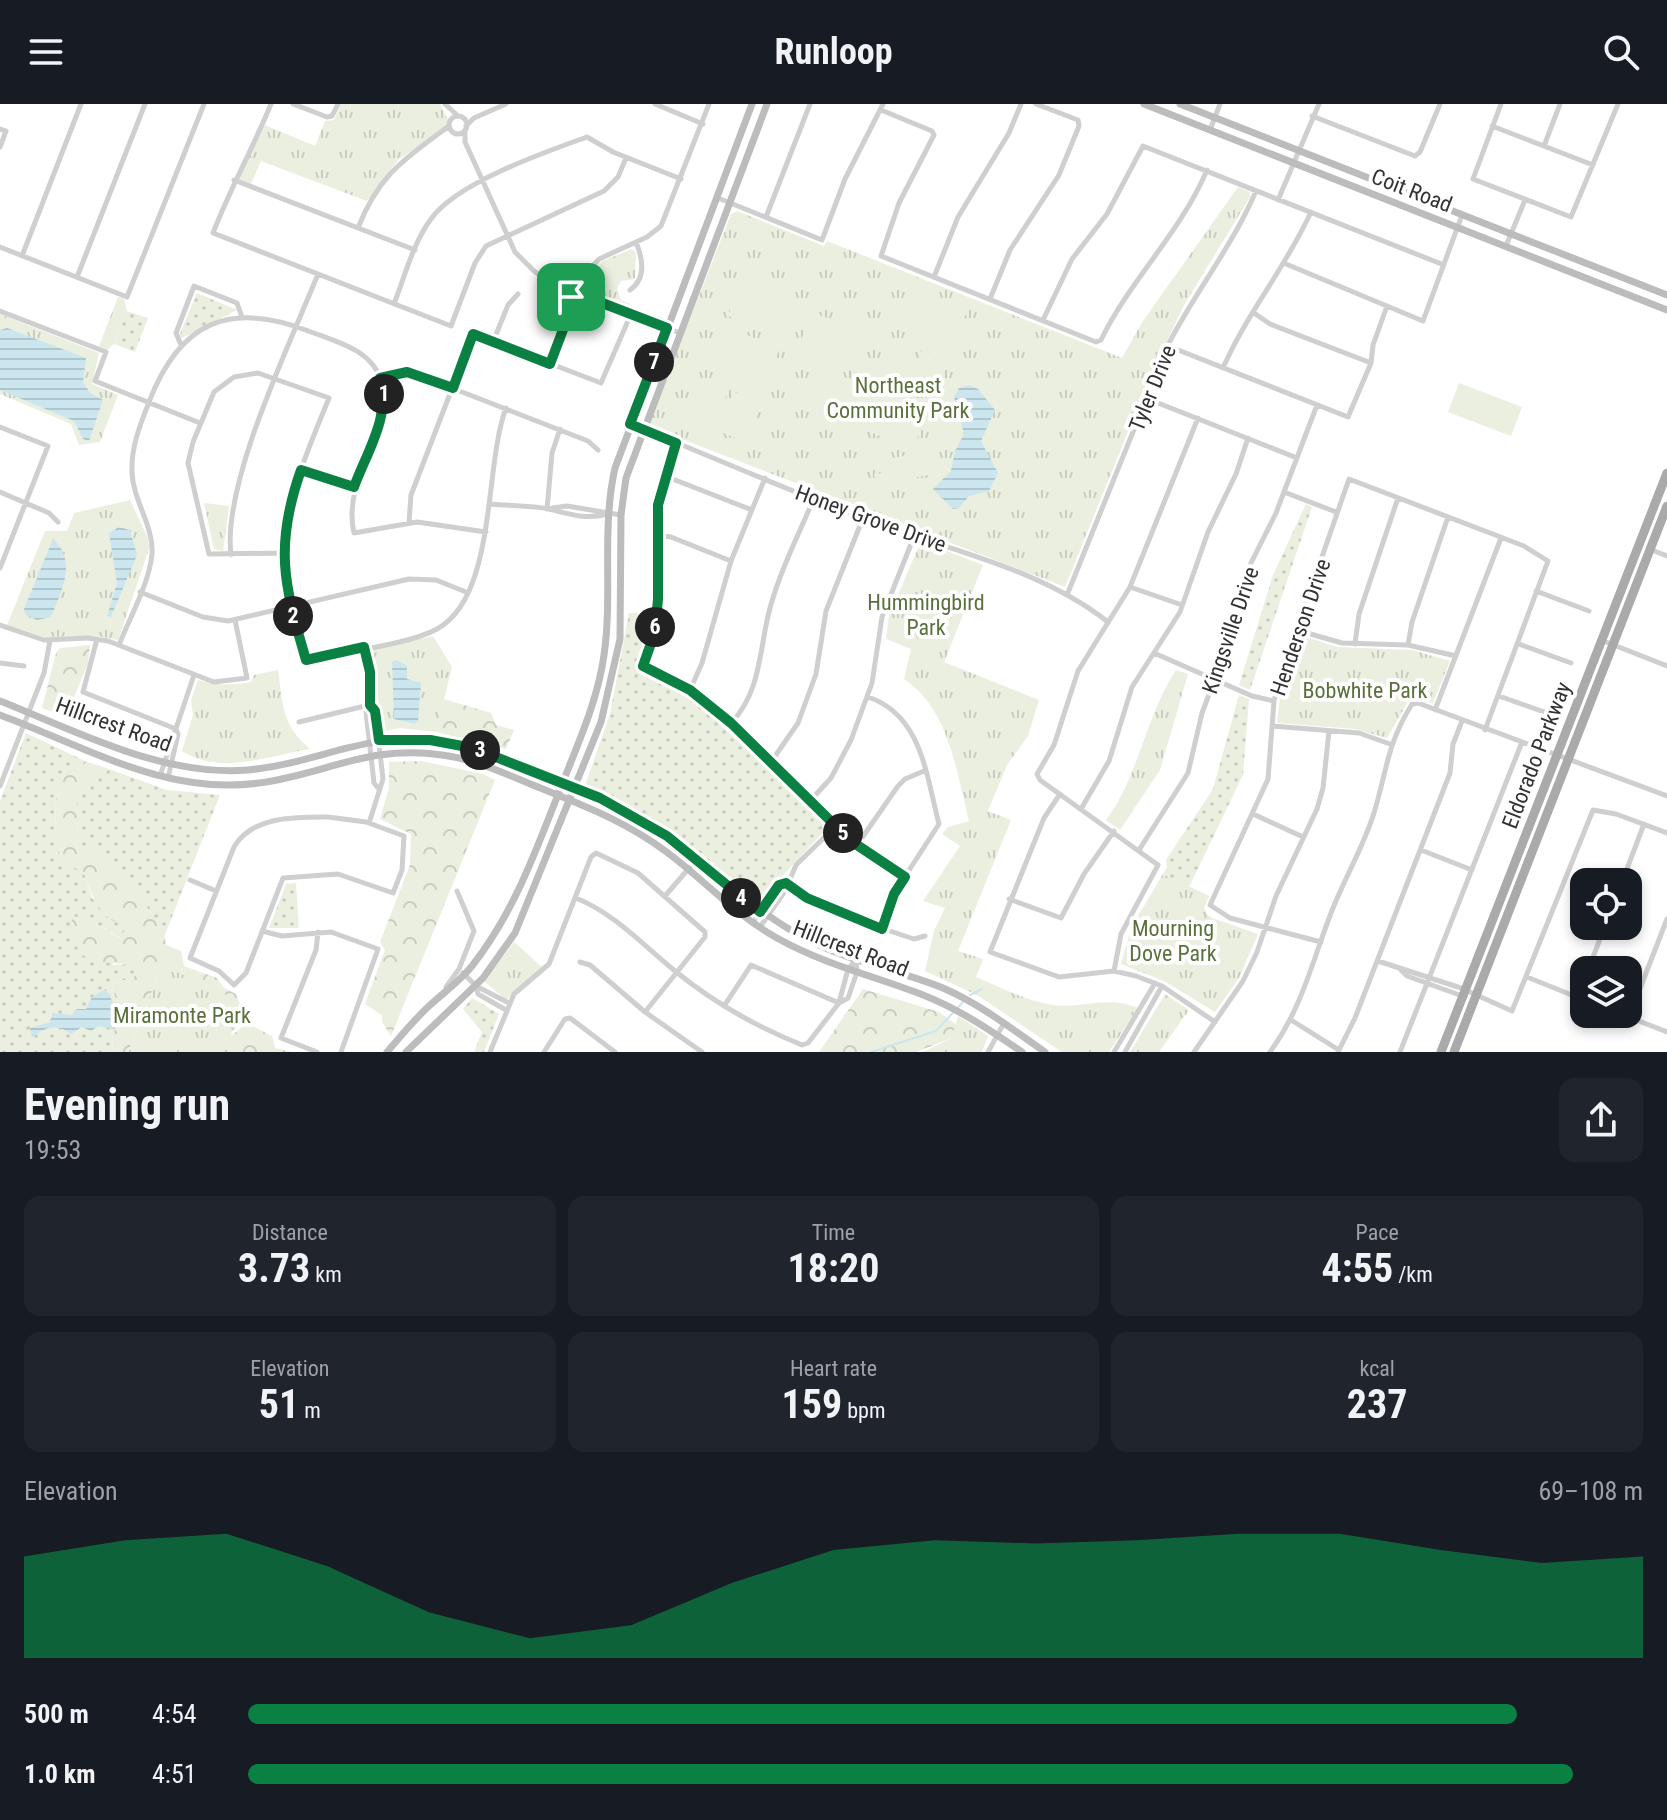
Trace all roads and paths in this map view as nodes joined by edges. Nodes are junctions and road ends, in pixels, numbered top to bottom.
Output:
1 (81, 104) edge
2 (145, 104) edge
3 (204, 104) edge
4 (271, 104) edge
5 (293, 104) edge
6 (338, 104) edge
7 (506, 104) edge
8 (655, 104) edge
9 (709, 104) edge
10 (752, 104) edge
11 (767, 104) edge
12 (810, 104) edge
13 (1021, 104) edge
14 (1036, 104) edge
15 (1144, 104) edge
16 (1180, 104) edge
17 (1220, 104) edge
18 (1319, 104) edge
19 (1440, 104) edge
20 (1501, 104) edge
21 (1560, 104) edge
22 (1618, 104) edge
23 (447, 106) edge
24 (882, 107) edge
25 (1312, 116) junction
26 (460, 117) junction
27 (1214, 117) junction
28 (474, 118) junction
29 (703, 124) junction
30 (1492, 126) junction
31 (452, 128) junction
32 (466, 128) junction
33 (3, 130) edge
34 (1210, 130) junction
35 (465, 142) junction
36 (1544, 146) junction
37 (0, 147) edge
38 (1299, 150) junction
39 (626, 158) junction
40 (1294, 163) junction
41 (1593, 165) junction
42 (1207, 170) junction
43 (681, 179) junction
44 (234, 180) junction
45 (482, 181) junction
46 (1256, 191) junction
47 (718, 198) junction
48 (1278, 200) junction
49 (1525, 200) junction
50 (730, 203) junction
51 (1311, 212) junction
52 (1463, 214) junction
53 (766, 217) junction
54 (1458, 227) junction
55 (358, 228) junction
56 (1511, 233) junction
57 (506, 235) junction
58 (636, 242) junction
59 (1506, 246) junction
60 (0, 247) edge
61 (415, 250) junction
62 (22, 256) junction
63 (1573, 259) junction
64 (1286, 264) junction
65 (1444, 265) junction
66 (1568, 271) junction
67 (318, 274) junction
68 (584, 276) junction
69 (77, 277) junction
70 (934, 277) junction
71 (574, 285) junction
72 (1643, 286) junction
73 (561, 287) junction
74 (585, 289) junction
75 (630, 290) dead end
76 (518, 294) dead end
77 (1667, 295) edge
78 (570, 297) junction
79 (1637, 298) junction
80 (990, 299) junction
81 (580, 301) junction
82 (597, 301) junction
83 (394, 304) junction
84 (1387, 306) junction
85 (1667, 310) edge
86 (0, 311) edge
87 (1254, 313) junction
88 (569, 314) junction
89 (631, 314) junction
90 (242, 317) junction
91 (1043, 320) junction
92 (297, 326) junction
93 (667, 328) junction
94 (680, 333) junction
95 (493, 342) junction
96 (181, 345) junction
97 (1168, 346) junction
98 (1371, 363) junction
99 (550, 364) junction
100 (1223, 368) junction
101 (277, 378) junction
102 (380, 378) junction
103 (453, 388) junction
104 (1148, 399) junction
105 (149, 403) junction
106 (1317, 405) junction
107 (506, 408) junction
108 (1198, 418) junction
109 (200, 423) junction
110 (630, 424) junction
111 (0, 427) edge
112 (560, 429) junction
113 (642, 429) junction
114 (1248, 438) junction
115 (676, 443) junction
116 (598, 450) dead end
117 (1297, 458) junction
118 (301, 470) junction
119 (1667, 473) edge
120 (665, 476) junction
121 (765, 478) junction
122 (354, 487) junction
123 (0, 492) edge
124 (1284, 492) junction
125 (814, 498) junction
126 (1398, 498) junction
127 (27, 502) junction
128 (490, 504) junction
129 (1667, 506) edge
130 (547, 509) junction
131 (752, 510) junction
132 (1336, 512) junction
133 (608, 514) junction
134 (621, 515) junction
135 (1448, 517) junction
136 (863, 518) junction
137 (58, 522) dead end
138 (409, 523) junction
139 (486, 532) junction
140 (915, 534) junction
141 (655, 535) junction
142 (1501, 538) junction
143 (1643, 547) junction
144 (284, 553) junction
145 (231, 555) junction
146 (1667, 556) edge
147 (731, 561) junction
148 (0, 568) edge
149 (1130, 587) junction
150 (1536, 591) junction
151 (139, 592) junction
152 (466, 592) junction
153 (1067, 595) junction
154 (1182, 605) junction
155 (290, 606) junction
156 (1589, 611) dead end
157 (235, 620) junction
158 (1108, 622) junction
159 (0, 625) edge
160 (1300, 631) junction
161 (97, 639) junction
162 (1600, 640) junction
163 (50, 641) junction
164 (1355, 644) junction
165 (1519, 644) junction
166 (119, 645) junction
167 (1408, 645) junction
168 (1611, 645) junction
169 (364, 647) junction
170 (1154, 653) junction
171 (1456, 656) junction
172 (0, 663) edge
173 (1571, 663) dead end
174 (24, 666) dead end
175 (1667, 666) edge
176 (194, 675) junction
177 (1214, 681) junction
178 (690, 690) junction
179 (1499, 696) junction
180 (868, 697) junction
181 (0, 701) edge
182 (1274, 701) junction
183 (370, 705) junction
184 (1435, 710) junction
185 (29, 712) junction
186 (1550, 714) dead end
187 (0, 715) edge
188 (1463, 720) junction
189 (299, 722) dead end
190 (731, 723) junction
191 (24, 724) junction
192 (1272, 726) junction
193 (176, 729) junction
194 (1485, 730) junction
195 (1329, 731) junction
196 (375, 741) junction
197 (1522, 742) junction
198 (1390, 744) junction
199 (376, 754) junction
200 (1555, 755) junction
201 (1567, 760) junction
202 (771, 762) junction
203 (168, 764) junction
204 (924, 771) junction
205 (164, 778) junction
206 (563, 783) junction
207 (0, 786) edge
208 (575, 788) junction
209 (1060, 794) junction
210 (558, 795) junction
211 (1667, 796) edge
212 (571, 800) junction
213 (810, 801) junction
214 (1081, 809) junction
215 (1253, 814) junction
216 (369, 823) junction
217 (1644, 824) junction
218 (836, 826) junction
219 (1114, 831) junction
220 (1667, 833) edge
221 (1303, 837) junction
222 (857, 845) junction
223 (1139, 850) junction
224 (1421, 850) junction
225 (696, 860) junction
226 (1627, 868) edge
227 (688, 870) junction
228 (1472, 870) junction
229 (905, 877) junction
230 (190, 880) dead end
231 (786, 883) junction
232 (216, 891) junction
233 (457, 891) dead end
234 (519, 893) junction
235 (665, 896) junction
236 (531, 897) junction
237 (576, 898) junction
238 (1009, 899) junction
239 (764, 914) junction
240 (1667, 919) edge
241 (756, 925) junction
242 (882, 929) junction
243 (1265, 929) junction
244 (262, 931) junction
245 (318, 932) junction
246 (925, 936) dead end
247 (1321, 942) junction
248 (856, 959) junction
249 (1378, 961) junction
250 (580, 962) dead end
251 (1401, 969) junction
252 (853, 971) junction
253 (1114, 971) junction
254 (462, 972) junction
255 (677, 973) junction
256 (1431, 977) junction
257 (1527, 977) junction
258 (1155, 983) junction
259 (1642, 983) edge
260 (1428, 984) junction
261 (476, 986) junction
262 (1162, 986) junction
263 (446, 987) dead end
264 (1464, 993) junction
265 (1570, 994) edge
266 (1475, 997) junction
267 (509, 1003) junction
268 (839, 1003) junction
269 (724, 1006) junction
270 (506, 1010) junction
271 (645, 1012) junction
272 (1291, 1020) junction
273 (1215, 1022) junction
274 (1642, 1022) edge
275 (1004, 1023) junction
276 (1667, 1032) edge
277 (996, 1034) junction
278 (607, 1050) edge
279 (1339, 1051) edge
280 (317, 1052) edge
281 (341, 1052) edge
282 (387, 1052) edge
283 (406, 1052) edge
284 (490, 1052) edge
285 (544, 1052) edge
286 (615, 1052) edge
287 (702, 1052) edge
288 (988, 1052) edge
289 (1022, 1052) edge
290 (1045, 1052) edge
291 (1114, 1052) edge
292 (1125, 1052) edge
293 (1194, 1052) edge
294 (1270, 1052) edge
295 (1400, 1052) edge
296 (1441, 1052) edge
297 (1454, 1052) edge

1 - 62 street
2 - 69 street
3 - 69 street
4 - 44 street
5 - 6 street
7 - 28 street
8 - 29 street
9 - 29 street
10 - 47 main road
11 - 50 main road
12 - 53 street
13 - 70 street
14 - 80 street
15 - 34 main road, Coit Road
16 - 27 main road, Coit Road
17 - 27 street
18 - 25 street
19 - 25 street
20 - 30 street
21 - 36 street
22 - 41 street
23 - 26 street
23 - 31 street
24 - 53 street
24 - 70 street
25 - 38 street
26 - 28 street
26 - 31 street
26 - 32 street
27 - 34 street
27 - 38 main road, Coit Road
28 - 32 street
29 - 43 street
30 - 36 street
30 - 49 street
31 - 32 street
31 - 35 street
31 - 55 street
32 - 35 street
33 - 37 street
34 - 40 main road, Coit Road
35 - 45 street
36 - 41 street
38 - 40 street
38 - 52 main road, Coit Road
39 - 43 street
39 - 45 street
39 - 57 street
40 - 48 street
40 - 54 main road, Coit Road
41 - 49 street
42 - 46 street
42 - 91 street
42 - 91 street
43 - 58 street
44 - 55 street
44 - 67 street
45 - 57 street
45 - 61 street
46 - 48 street
46 - 97 street, Tyler Drive
47 - 50 street
47 - 93 main road
48 - 51 street
49 - 56 street
50 - 53 street
50 - 94 main road
51 - 64 street
51 - 65 street
52 - 54 street
52 - 56 main road, Coit Road
54 - 59 main road, Coit Road
54 - 65 street
55 - 61 street
56 - 59 street
56 - 63 main road, Coit Road
57 - 73 street
57 - 83 street
58 - 68 street
58 - 75 street
59 - 66 main road, Coit Road
60 - 62 street
61 - 83 street
62 - 69 street
63 - 66 main road
63 - 72 main road, Coit Road
64 - 84 street
64 - 87 street
65 - 84 street
66 - 79 main road, Coit Road
67 - 83 street
67 - 92 street
68 - 71 street
68 - 74 street
70 - 80 street
71 - 73 street
71 - 74 street
71 - 78 street
72 - 77 main road, Coit Road
72 - 79 main road
73 - 78 street
74 - 81 street
74 - 82 street
76 - 95 street
78 - 81 street
78 - 88 street
79 - 85 main road, Coit Road
80 - 91 street
81 - 82 street
81 - 88 street
82 - 89 street
84 - 98 street
86 - 105 street
87 - 98 street
87 - 100 street
88 - 99 street
89 - 93 street
89 - 99 street
90 - 92 street
90 - 96 street
90 - 96 street
92 - 101 street
92 - 102 street
93 - 94 street
93 - 110 main road
94 - 113 main road
95 - 99 street
95 - 103 street
96 - 105 street
97 - 100 street
97 - 104 street, Tyler Drive
98 - 106 street
100 - 106 street
101 - 109 street
101 - 118 street
101 - 145 street
102 - 103 street
102 - 122 street
103 - 107 street
103 - 138 street
104 - 108 street
104 - 153 street, Tyler Drive
105 - 109 street
105 - 151 street
106 - 117 street, Kingsville Drive
107 - 112 street
107 - 128 street
108 - 114 street
108 - 149 street
109 - 145 street
110 - 113 street, Honey Grove Drive
110 - 133 main road
111 - 127 street
112 - 116 street
112 - 130 street
113 - 115 street, Honey Grove Drive
113 - 134 main road
114 - 117 street
114 - 154 street
115 - 120 street
115 - 121 street, Honey Grove Drive
117 - 124 street, Kingsville Drive
118 - 122 street
118 - 144 street
119 - 143 main road, Eldorado Parkway
120 - 131 street
120 - 141 street
121 - 125 street, Honey Grove Drive
121 - 131 street
122 - 138 street
123 - 127 street
124 - 132 street
124 - 177 street, Kingsville Drive
125 - 136 street, Honey Grove Drive
125 - 190 street
126 - 132 street, Henderson Drive
126 - 135 street
126 - 164 street
127 - 137 street
127 - 148 street
128 - 130 street
128 - 139 street
129 - 143 main road, Eldorado Parkway
130 - 133 street
131 - 147 street
132 - 160 street, Henderson Drive
133 - 134 street
133 - 206 main road
134 - 208 main road
135 - 142 street
135 - 167 street
136 - 140 street, Honey Grove Drive
136 - 202 street
138 - 139 street
139 - 152 street
140 - 153 street, Honey Grove Drive
140 - 180 street
141 - 147 street
141 - 178 street
142 - 150 street
142 - 171 street
143 - 146 street
143 - 162 main road, Eldorado Parkway
143 - 168 main road, Eldorado Parkway
144 - 145 street
144 - 155 street
147 - 178 street
149 - 154 street
149 - 158 street
150 - 156 street
150 - 165 street
151 - 157 street
151 - 166 street
152 - 155 street
152 - 169 street
153 - 158 street, Honey Grove Drive
154 - 170 street
155 - 157 street
155 - 169 street
157 - 176 street
158 - 209 street
159 - 163 street
160 - 164 street
160 - 182 street, Henderson Drive
161 - 163 street
161 - 166 street
161 - 193 street
162 - 168 street
162 - 200 main road, Eldorado Parkway
163 - 185 street
164 - 167 street
165 - 173 street
165 - 179 street
166 - 176 street
167 - 171 street
168 - 175 street
168 - 201 main road, Eldorado Parkway
169 - 183 street
170 - 177 street
170 - 214 street
171 - 184 street
172 - 174 street
176 - 193 street
177 - 182 street
177 - 223 street, Kingsville Drive
178 - 190 street
179 - 186 street
179 - 194 street
180 - 204 street
180 - 213 street
181 - 185 main road, Hillcrest Road
182 - 192 street, Henderson Drive
183 - 189 street
183 - 196 street
184 - 188 street
184 - 198 street
185 - 191 street
185 - 203 main road, Hillcrest Road
187 - 191 main road, Hillcrest Road
188 - 194 street
188 - 224 street
190 - 202 street
191 - 205 main road, Hillcrest Road
191 - 207 street
192 - 195 street
192 - 215 street, Henderson Drive
193 - 203 street
194 - 197 street
195 - 198 street
195 - 221 street
196 - 199 street
196 - 203 main road, Hillcrest Road
196 - 206 main road, Hillcrest Road
197 - 200 street
197 - 228 street
198 - 247 street
199 - 205 main road, Hillcrest Road
199 - 210 main road, Hillcrest Road
199 - 216 street
200 - 201 street
200 - 264 main road, Eldorado Parkway
201 - 211 street
201 - 266 main road, Eldorado Parkway
202 - 213 street
203 - 205 street
204 - 222 street
204 - 229 street
206 - 208 main road, Hillcrest Road
206 - 210 main road
208 - 212 main road
208 - 225 main road, Hillcrest Road
209 - 214 street
209 - 238 street
210 - 212 main road, Hillcrest Road
210 - 234 main road
212 - 227 main road, Hillcrest Road
212 - 236 main road
213 - 218 street
214 - 219 street
215 - 221 street
215 - 243 street, Henderson Drive
216 - 232 street
216 - 244 street
217 - 220 street
217 - 226 street
217 - 257 street
218 - 222 street
218 - 231 street
219 - 223 street
219 - 238 street
221 - 243 street
222 - 229 street
223 - 253 street
224 - 228 street
224 - 249 street
225 - 227 street
225 - 239 main road, Hillcrest Road
227 - 235 street
227 - 241 main road, Hillcrest Road
228 - 256 street
229 - 242 street
230 - 232 street
231 - 239 street
231 - 242 street
232 - 244 street
233 - 254 street
234 - 236 main road
234 - 254 main road
235 - 237 street
235 - 255 street
236 - 261 main road
237 - 255 street
237 - 267 street
238 - 253 street
239 - 241 street
239 - 248 main road, Hillcrest Road
240 - 259 street
241 - 252 main road, Hillcrest Road
242 - 246 street
243 - 247 street
243 - 273 street
244 - 245 street
245 - 280 street
245 - 281 street
247 - 272 street
248 - 252 street
248 - 275 main road, Hillcrest Road
249 - 251 street
249 - 279 street
250 - 271 street
251 - 256 street
251 - 260 street
252 - 268 street
252 - 277 main road, Hillcrest Road
253 - 258 street
254 - 261 street
254 - 263 street
254 - 282 main road
255 - 269 street
255 - 271 street
256 - 260 street
256 - 264 street
257 - 265 street
257 - 266 street
258 - 262 street
258 - 291 street
260 - 264 street
260 - 295 street
261 - 267 street
261 - 270 street
261 - 283 main road
262 - 273 street
262 - 292 street
264 - 266 street
264 - 296 main road, Eldorado Parkway
266 - 297 main road, Eldorado Parkway
267 - 270 street
268 - 269 street
268 - 269 street
270 - 284 street
271 - 287 street
272 - 279 street
272 - 294 street
273 - 293 street
274 - 276 street
275 - 277 street
275 - 290 main road, Hillcrest Road
277 - 288 street
277 - 289 main road, Hillcrest Road
278 - 285 street
278 - 286 street

